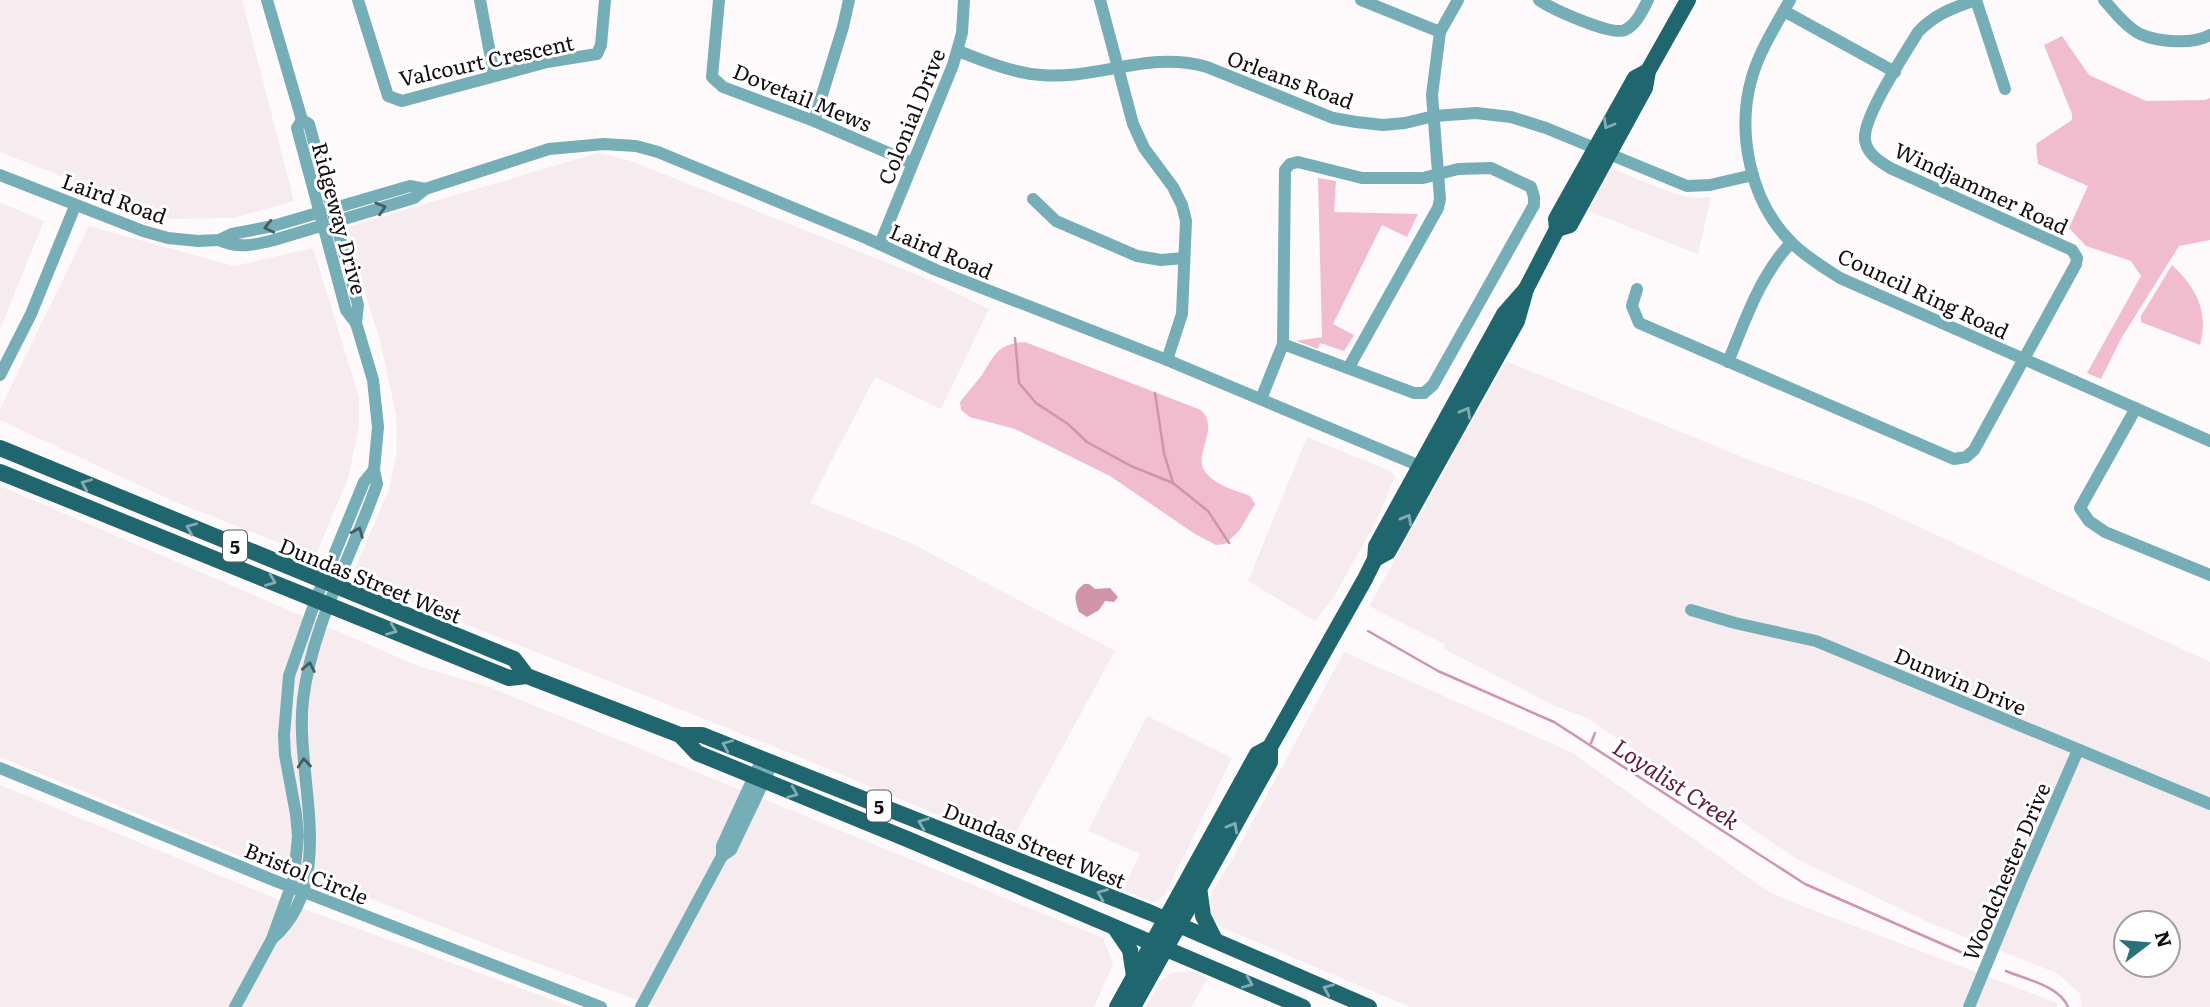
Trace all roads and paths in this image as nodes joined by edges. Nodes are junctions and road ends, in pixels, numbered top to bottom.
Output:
1 (267, 0) edge
2 (358, 0) edge
3 (480, 0) edge
4 (605, 0) edge
5 (719, 0) edge
6 (849, 0) edge
7 (964, 0) edge
8 (1100, 0) edge
9 (1361, 0) edge
10 (1458, 0) edge
11 (1539, 0) edge
12 (1648, 0) edge
13 (1688, 0) edge
14 (1976, 0) edge
15 (2104, 0) edge
16 (1787, 6) edge
17 (1440, 32) junction
18 (2210, 36) edge
19 (958, 51) junction
20 (1117, 68) junction
21 (1895, 72) junction
22 (494, 75) junction
23 (2006, 89) dead end
24 (1434, 116) junction
25 (814, 121) junction
26 (1602, 151) junction
27 (912, 163) junction
28 (1437, 174) junction
29 (0, 175) edge
30 (1753, 175) junction
31 (1033, 199) dead end
32 (75, 206) junction
33 (327, 218) junction
34 (1791, 243) junction
35 (880, 244) junction
36 (1184, 258) junction
37 (1637, 289) dead end
38 (1283, 344) junction
39 (2024, 359) junction
40 (1167, 360) junction
41 (1728, 362) junction
42 (1349, 367) junction
43 (0, 375) edge
44 (1261, 399) junction
45 (2136, 408) junction
46 (2210, 440) edge
47 (0, 448) edge
48 (1427, 469) junction
49 (0, 471) edge
50 (2210, 575) edge
51 (326, 592) junction
52 (1691, 610) dead end
53 (680, 735) junction
54 (1270, 747) junction
55 (2078, 750) junction
56 (767, 762) junction
57 (0, 768) edge
58 (759, 779) junction
59 (2210, 804) edge
60 (1199, 887) junction
61 (297, 888) junction
62 (1172, 922) junction
63 (1114, 926) junction
64 (1216, 940) junction
65 (1159, 945) junction
66 (1194, 960) junction
67 (1140, 979) junction
68 (234, 1007) edge
69 (601, 1007) edge
70 (641, 1007) edge
71 (1116, 1007) edge
72 (1133, 1007) edge
73 (1303, 1007) edge
74 (1369, 1007) edge
75 (1969, 1007) edge

1 - 33 street, Ridgeway Drive
2 - 22 street, Valcourt Crescent
3 - 22 street
4 - 22 street, Valcourt Crescent
5 - 25 street, Dovetail Mews
6 - 25 street
7 - 19 street, Colonial Drive
8 - 20 street
9 - 17 street
10 - 17 street
11 - 12 street
13 - 26 main road
14 - 21 street, Windjammer Road
14 - 23 street
15 - 18 street
16 - 21 street
16 - 30 street, Council Ring Road
17 - 24 street
19 - 20 street, Orleans Road
19 - 27 street, Colonial Drive
20 - 24 street, Orleans Road
20 - 36 street
21 - 39 street, Windjammer Road
24 - 26 street, Orleans Road
24 - 28 street
25 - 27 street, Dovetail Mews
26 - 30 street, Orleans Road
26 - 48 main road
27 - 35 street, Colonial Drive
28 - 38 street
28 - 42 street
28 - 42 street
29 - 32 street, Laird Road
30 - 34 street, Council Ring Road
31 - 36 street
32 - 33 street, Laird Road
32 - 43 street
33 - 35 street, Laird Road
33 - 51 street, Ridgeway Drive
34 - 39 street, Council Ring Road
34 - 41 street
35 - 40 street, Laird Road
36 - 40 street
37 - 41 street, Windjammer Road
38 - 42 street
38 - 44 street
39 - 41 street, Windjammer Road
39 - 45 street, Council Ring Road
40 - 44 street, Laird Road
44 - 48 street, Laird Road
45 - 46 street, Council Ring Road
45 - 50 street
51 -> 47 main road, Dundas Street West / 5
48 - 54 main road
49 -> 51 main road, Dundas Street West / 5
51 - 53 main road, Dundas Street West / 5
61 -> 51 street
51 - 61 street
52 - 55 street, Dunwin Drive
56 -> 53 main road, Dundas Street West / 5
53 - 58 main road, Dundas Street West / 5
60 -> 54 main road
54 - 62 main road
55 - 59 street, Dunwin Drive
55 - 75 street, Woodchester Drive
56 - 58 street
62 -> 56 main road, Dundas Street West / 5
57 - 61 street, Bristol Circle
58 -> 63 main road, Dundas Street West / 5
58 - 70 street
60 - 62 main road
60 - 64 main road
61 - 68 street
61 - 69 street, Bristol Circle
62 - 64 main road, Dundas Street West
62 - 65 main road
63 - 65 main road, Dundas Street West / 5
63 - 67 main road
74 -> 64 main road, Dundas Street West
65 - 66 main road, Dundas Street West
65 - 67 main road
66 - 67 main road
66 -> 73 main road, Dundas Street West
67 - 71 main road
67 - 72 main road

